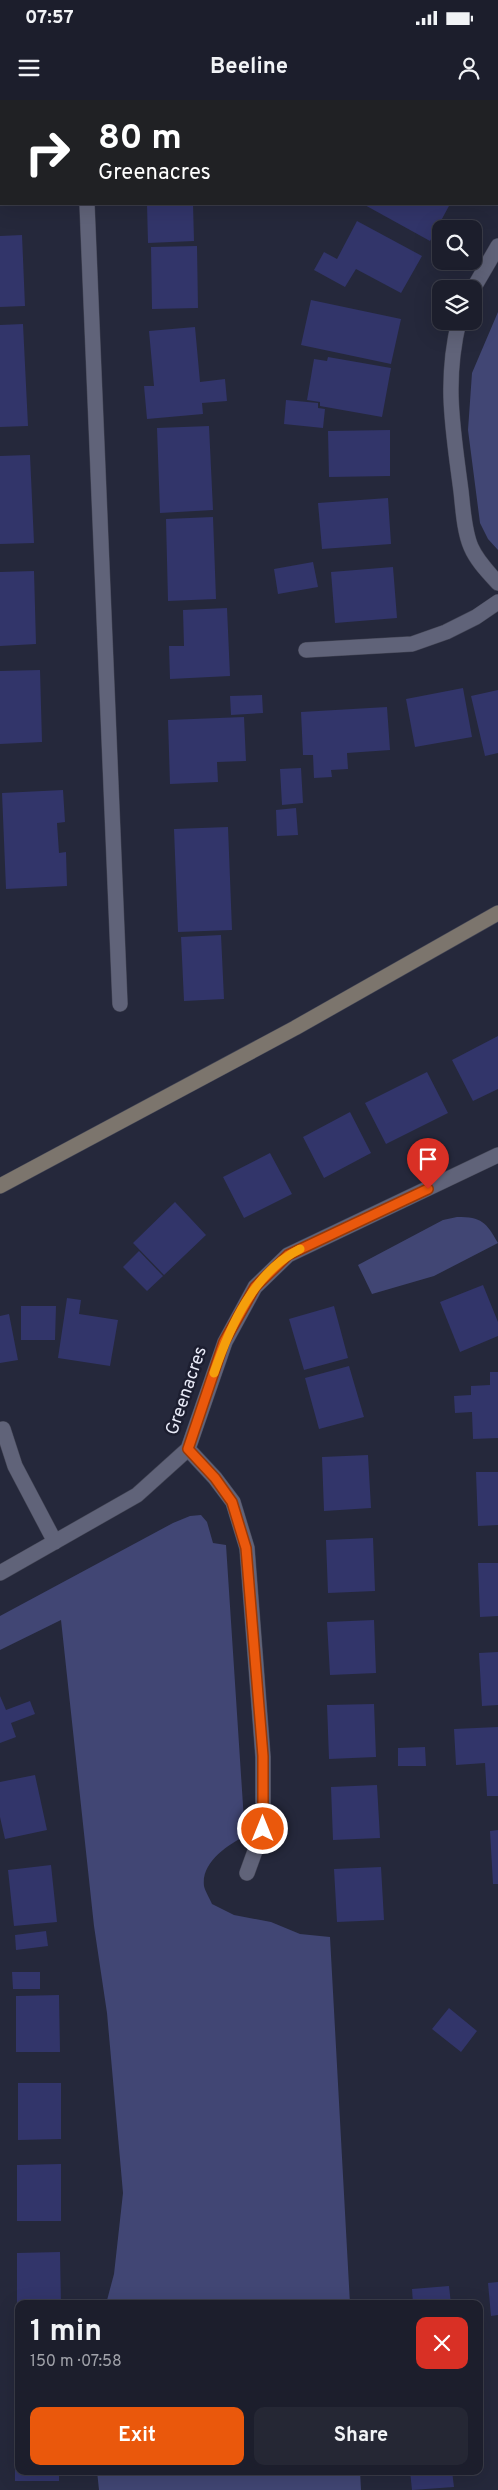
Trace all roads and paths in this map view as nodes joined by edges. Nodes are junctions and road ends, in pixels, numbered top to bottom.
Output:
1 (87, 205) edge
2 (498, 246) edge
3 (478, 280) edge
4 (457, 330) edge
5 (498, 583) edge
6 (498, 602) edge
7 (306, 650) dead end
8 (498, 913) edge
9 (120, 1004) dead end
10 (498, 1156) edge
11 (0, 1186) edge
12 (3, 1429) dead end
13 (188, 1449) junction
14 (55, 1542) junction
15 (0, 1573) edge
16 (247, 1873) dead end

1 - 9 street
2 - 3 street
4 - 5 street
6 - 7 street
8 - 11 street
10 - 13 street, Greenacres
12 - 14 street
13 - 14 street, Greenacres
13 - 16 street
14 - 15 street, Greenacres

